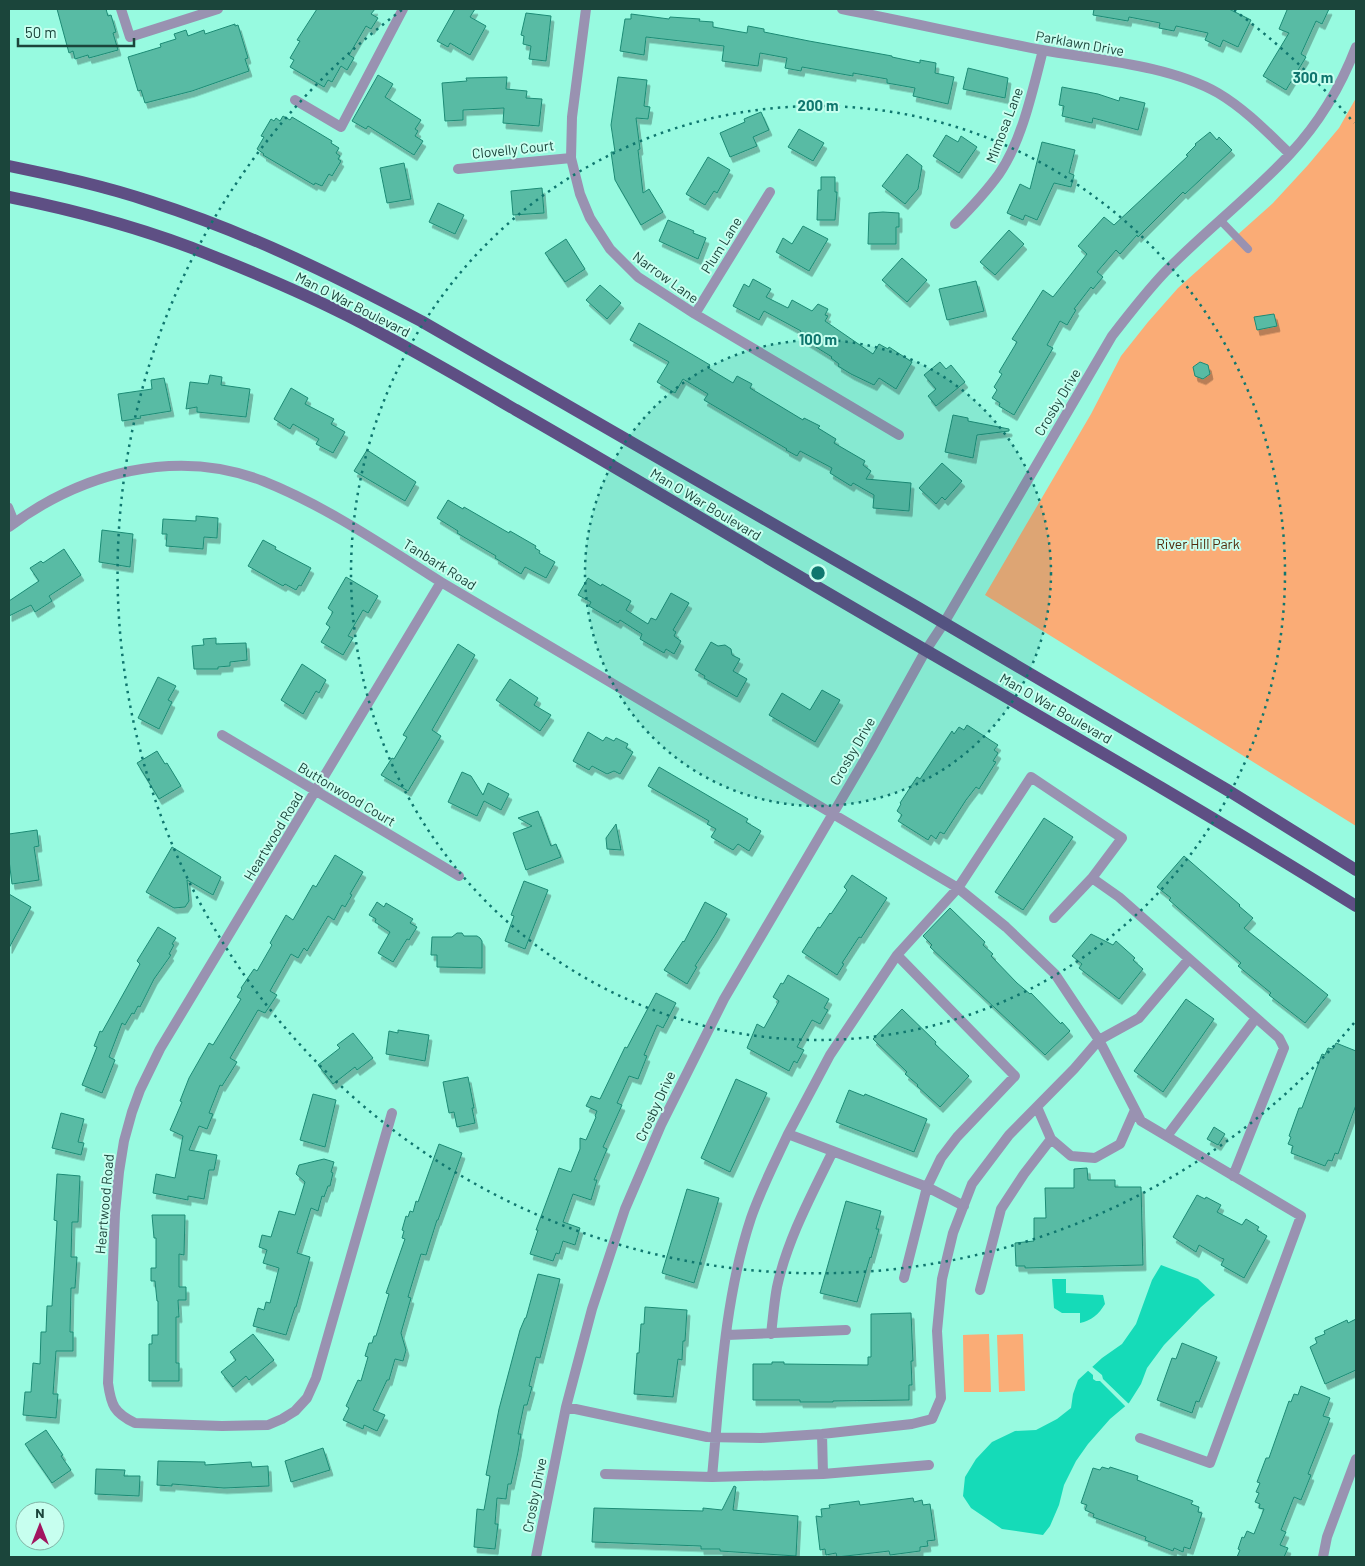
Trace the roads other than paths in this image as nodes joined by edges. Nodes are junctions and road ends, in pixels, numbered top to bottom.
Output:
1 (121, 9) edge
2 (218, 9) edge
3 (403, 9) edge
4 (586, 9) edge
5 (842, 9) edge
6 (1356, 48) edge
7 (1043, 50) junction
8 (295, 100) dead end
9 (1290, 154) junction
10 (571, 158) junction
11 (9, 166) edge
12 (458, 168) dead end
13 (770, 192) dead end
14 (9, 197) edge
15 (1220, 221) junction
16 (956, 224) dead end
17 (1248, 248) dead end
18 (694, 314) junction
19 (899, 435) dead end
20 (9, 507) edge
21 (12, 524) edge
22 (441, 582) junction
23 (944, 623) junction
24 (926, 650) junction
25 (222, 735) dead end
26 (316, 791) junction
27 (832, 814) junction
28 (1356, 870) edge
29 (459, 876) dead end
30 (1092, 878) junction
31 (958, 888) junction
32 (1356, 906) edge
33 (1054, 918) dead end
34 (897, 955) junction
35 (1189, 959) junction
36 (1256, 1018) junction
37 (1099, 1040) junction
38 (1038, 1107) junction
39 (1136, 1110) junction
40 (392, 1113) dead end
41 (788, 1134) junction
42 (1167, 1136) junction
43 (1051, 1138) junction
44 (833, 1151) junction
45 (1233, 1176) junction
46 (927, 1187) junction
47 (964, 1206) junction
48 (904, 1278) dead end
49 (980, 1290) dead end
50 (846, 1330) dead end
51 (770, 1334) junction
52 (727, 1335) junction
53 (566, 1407) junction
54 (822, 1434) junction
55 (716, 1437) junction
56 (1140, 1438) dead end
57 (1356, 1459) edge
58 (929, 1465) dead end
59 (605, 1474) dead end
60 (823, 1474) junction
61 (712, 1478) junction
62 (536, 1557) edge
63 (1323, 1557) edge

1 - 2 street
3 - 8 street
4 - 10 street, Narrow Lane
5 - 7 street, Parklawn Drive
6 - 9 street, Crosby Drive
7 - 9 street, Parklawn Drive
7 - 16 street, Mimosa Lane
9 - 15 street, Crosby Drive
10 - 12 street, Clovelly Court
10 - 18 street, Narrow Lane
11 - 23 main road, Man O War Boulevard
13 - 18 street, Plum Lane
14 - 24 main road, Man O War Boulevard
15 - 17 lane
15 - 23 street, Crosby Drive
18 - 19 street, Narrow Lane
20 - 21 lane
21 - 22 street, Tanbark Road
22 - 26 street, Heartwood Road
22 - 27 street, Tanbark Road
23 - 24 street, Crosby Drive
23 - 28 main road, Man O War Boulevard
24 - 27 street, Crosby Drive
24 - 32 main road, Man O War Boulevard
25 - 26 street, Buttonwood Court
26 - 29 street, Buttonwood Court
26 - 40 street, Heartwood Road
27 - 31 street, Tanbark Road
27 - 53 street, Crosby Drive
30 - 31 street
30 - 33 street
30 - 35 street
31 - 34 street
31 - 37 street, Tanbark Road
34 - 41 street
34 - 46 street
35 - 36 street
35 - 37 street
36 - 42 street
36 - 45 street
37 - 38 street
37 - 39 street, Tanbark Road
38 - 43 street
38 - 47 street
39 - 42 street, Tanbark Road
39 - 43 street
41 - 44 street
41 - 52 street
42 - 45 street, Tanbark Road
43 - 49 street
44 - 46 street
44 - 51 street
45 - 56 street, Tanbark Road
46 - 47 street
46 - 48 street
47 - 54 street
50 - 51 street
51 - 52 street
52 - 55 street
53 - 55 street
53 - 62 street, Crosby Drive
54 - 55 street
54 - 60 street
55 - 61 street
57 - 63 street
58 - 60 street
59 - 61 street
60 - 61 street

